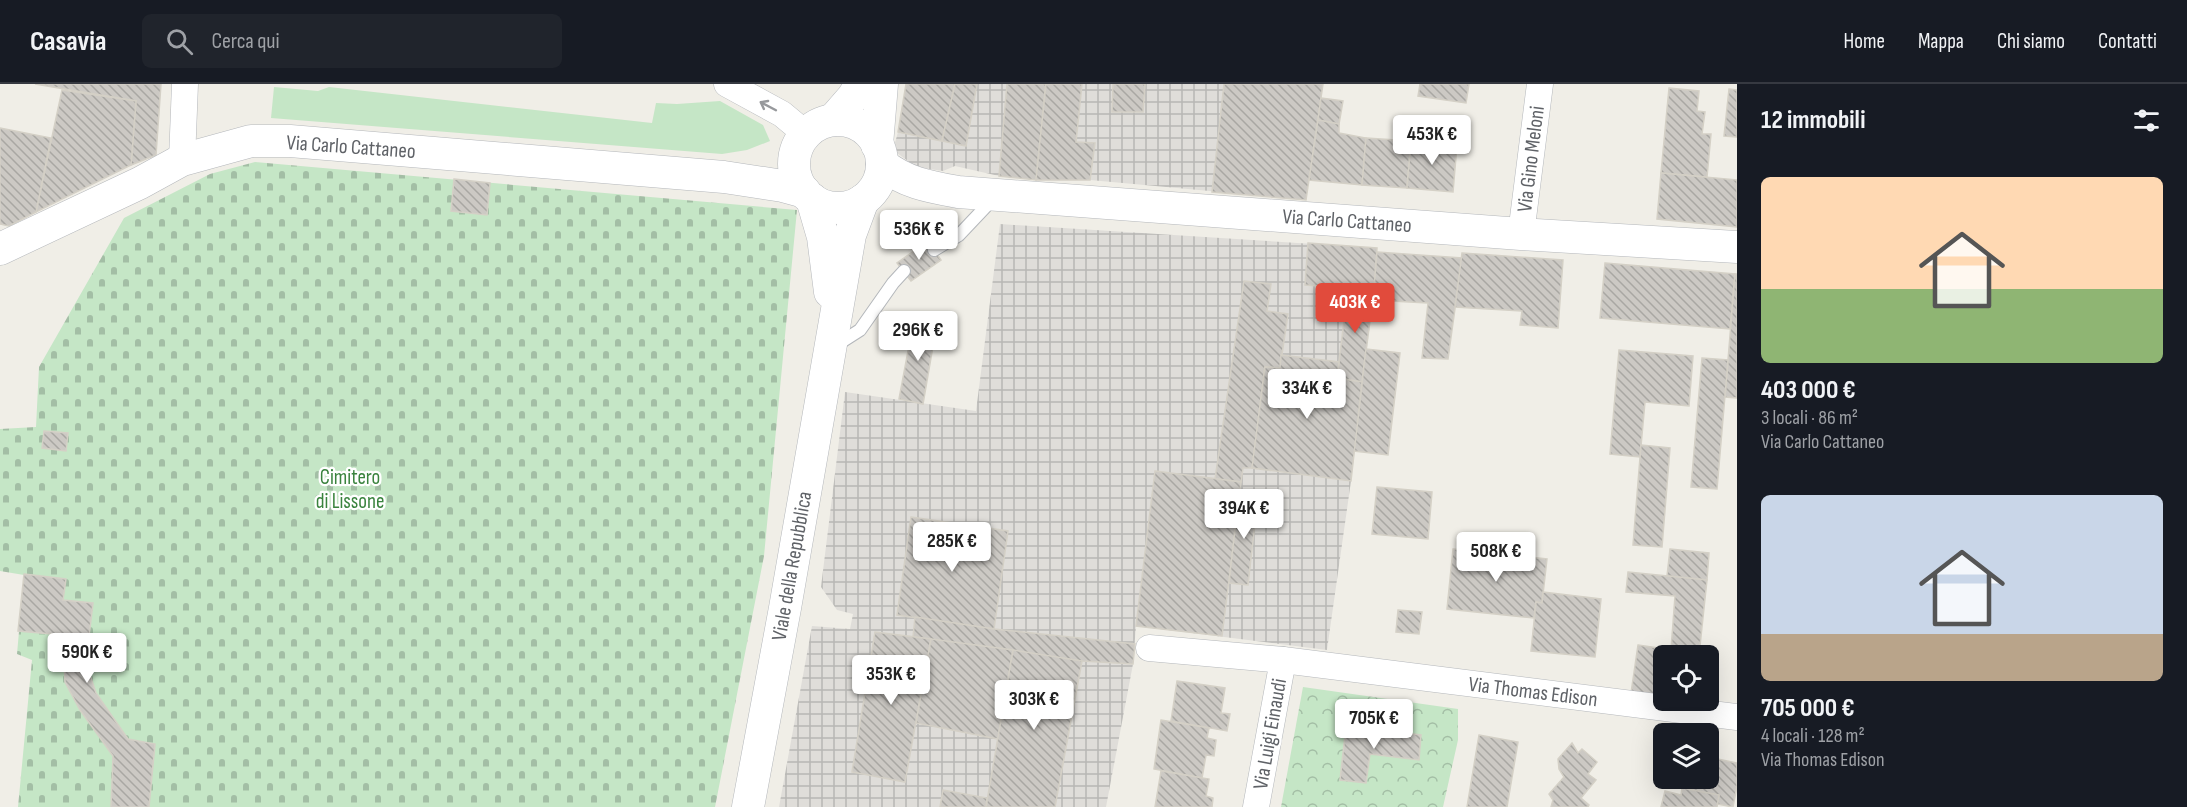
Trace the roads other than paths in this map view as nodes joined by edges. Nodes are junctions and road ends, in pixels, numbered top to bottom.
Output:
1 (185, 84) edge
2 (727, 84) edge
3 (861, 84) edge
4 (882, 84) edge
5 (1540, 84) edge
6 (833, 120) junction
7 (801, 142) junction
8 (880, 154) junction
9 (182, 160) junction
10 (724, 177) junction
11 (958, 192) junction
12 (808, 195) junction
13 (997, 195) junction
14 (866, 198) junction
15 (1521, 234) junction
16 (1737, 246) edge
17 (0, 249) edge
18 (934, 250) dead end
19 (904, 271) dead end
20 (832, 337) junction
21 (1149, 648) dead end
22 (1283, 660) junction
23 (1737, 717) edge
24 (748, 807) edge
25 (1256, 807) edge

1 - 9 street
7 -> 2 street
3 - 6 street
4 - 8 street, Viale della Repubblica
5 - 15 street, Via Gino Meloni
6 - 7 street
6 - 8 street
7 - 10 street, Via Carlo Cattaneo
7 - 12 street, Viale della Repubblica
8 - 11 street, Via Carlo Cattaneo
8 - 14 street, Viale della Repubblica
9 - 10 street, Via Carlo Cattaneo
9 - 17 street, Via Carlo Cattaneo
10 - 12 street, Via Carlo Cattaneo
11 - 13 street, Via Carlo Cattaneo
11 - 14 street, Via Carlo Cattaneo
12 - 14 street
12 - 20 street, Viale della Repubblica
13 - 15 street, Via Carlo Cattaneo
13 - 18 lane
14 - 20 street, Viale della Repubblica
15 - 16 street, Via Carlo Cattaneo
19 - 20 lane
20 - 24 street, Viale della Repubblica
21 - 22 street, Via Thomas Edison
22 - 23 street, Via Thomas Edison
22 - 25 street, Via Luigi Einaudi

